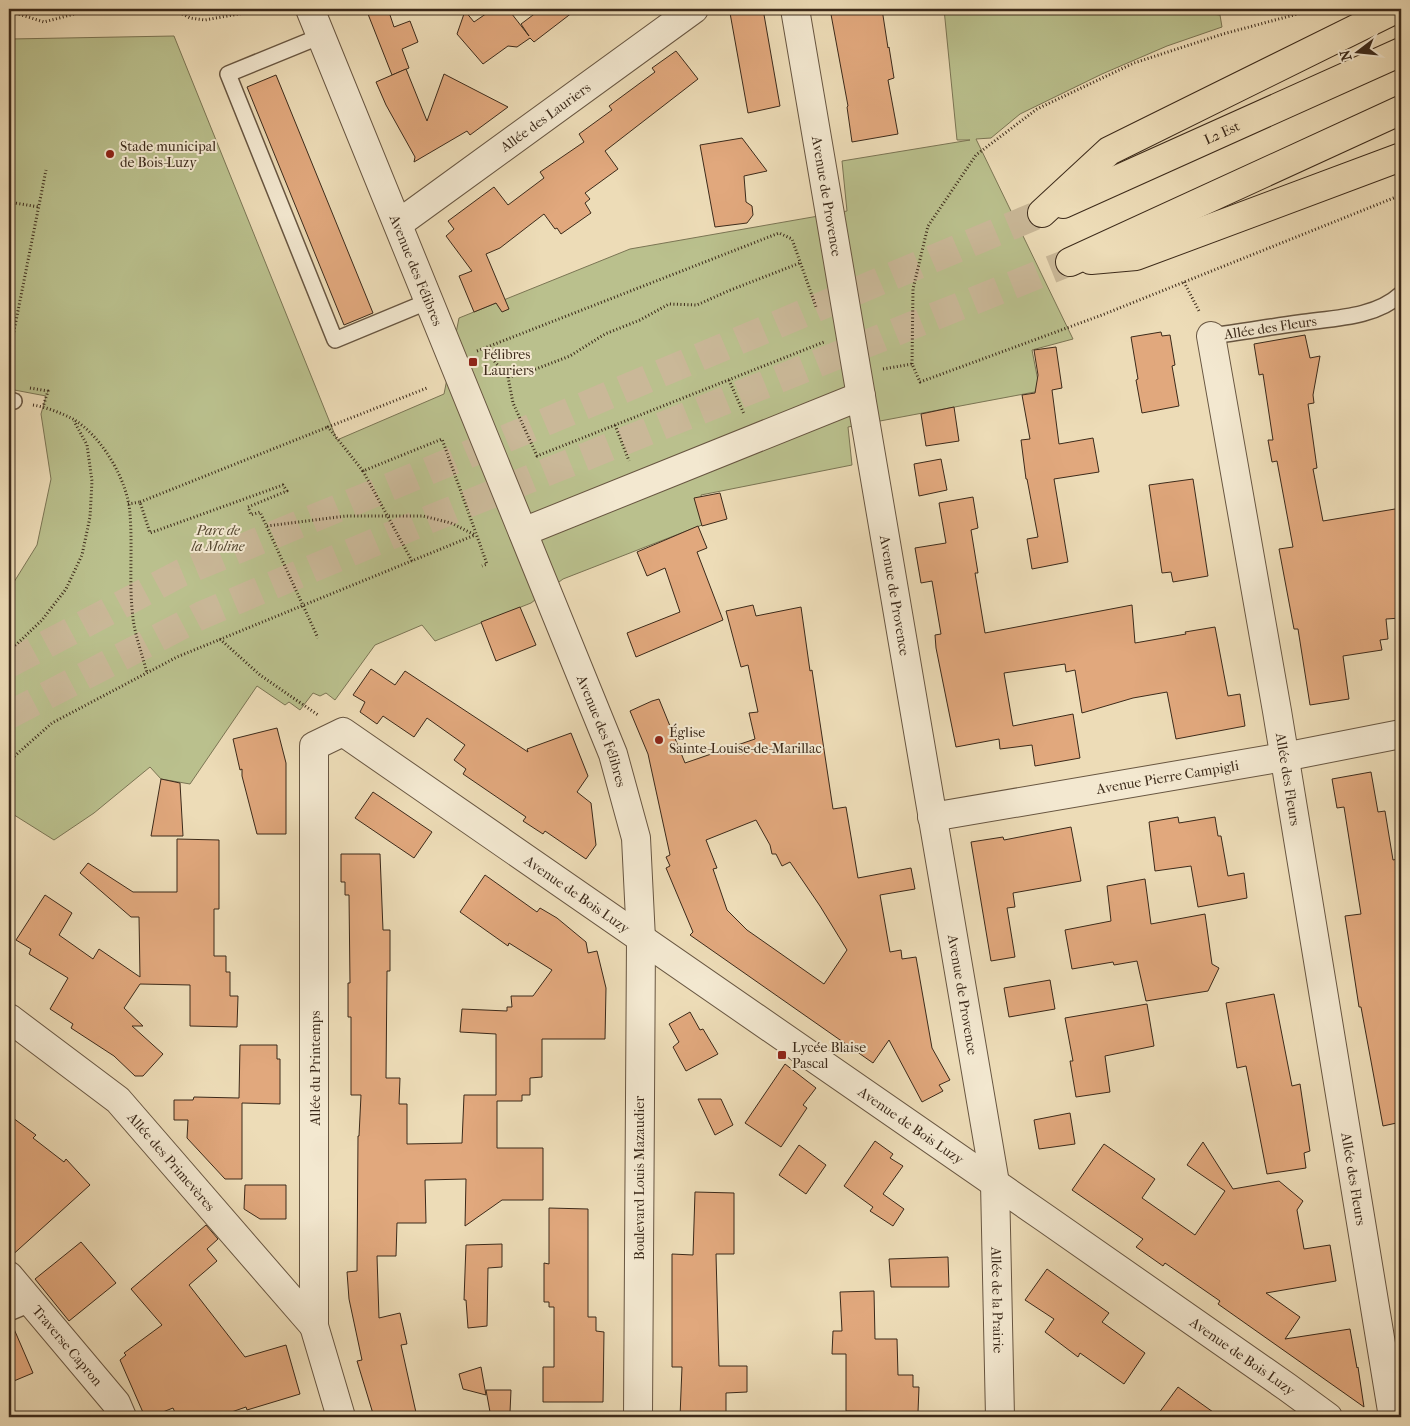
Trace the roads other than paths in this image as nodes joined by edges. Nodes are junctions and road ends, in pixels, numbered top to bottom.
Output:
1 (310, 9) edge
2 (694, 9) edge
3 (795, 9) edge
4 (1396, 9) edge
5 (321, 36) junction
6 (1401, 52) edge
7 (1401, 110) edge
8 (1401, 157) edge
9 (398, 224) junction
10 (1401, 294) edge
11 (429, 302) junction
12 (1211, 336) joint
13 (860, 387) junction
14 (523, 532) junction
15 (343, 732) joint
16 (1401, 734) edge
17 (1284, 757) junction
18 (932, 817) junction
19 (641, 939) junction
20 (9, 1018) edge
21 (994, 1183) junction
22 (9, 1276) edge
23 (21, 1308) edge
24 (314, 1326) junction
25 (122, 1417) edge
26 (340, 1417) edge
27 (638, 1417) edge
28 (1000, 1417) edge
29 (1328, 1417) edge
30 (1393, 1417) edge

1 - 5 street, Avenue des Félibres
2 - 9 street, Allée des Lauriers
3 - 13 street, Avenue de Provence
4 - 6 highway, L2 Est
5 - 9 street, Avenue des Félibres
5 - 11 lane
7 - 8 highway
9 - 11 street, Avenue des Félibres
10 - 12 lane, Allée des Fleurs
11 - 14 street, Avenue des Félibres
12 - 17 street, Allée des Fleurs
13 - 14 street
13 - 18 street, Avenue de Provence
14 - 19 street, Avenue des Félibres
15 - 19 street, Avenue de Bois Luzy
15 - 24 street, Allée du Printemps
16 - 17 street, Avenue Pierre Campigli
17 - 18 street, Avenue Pierre Campigli
17 - 30 street, Allée des Fleurs
18 - 21 street, Avenue de Provence
19 - 21 street, Avenue de Bois Luzy
19 - 27 street, Boulevard Louis Mazaudier
20 - 24 street, Allée des Primevères
21 - 28 street, Allée de la Prairie
21 - 29 street, Avenue de Bois Luzy
22 - 23 street, Traverse Capron
23 - 25 street, Traverse Capron
24 - 26 street, Allée du Printemps

